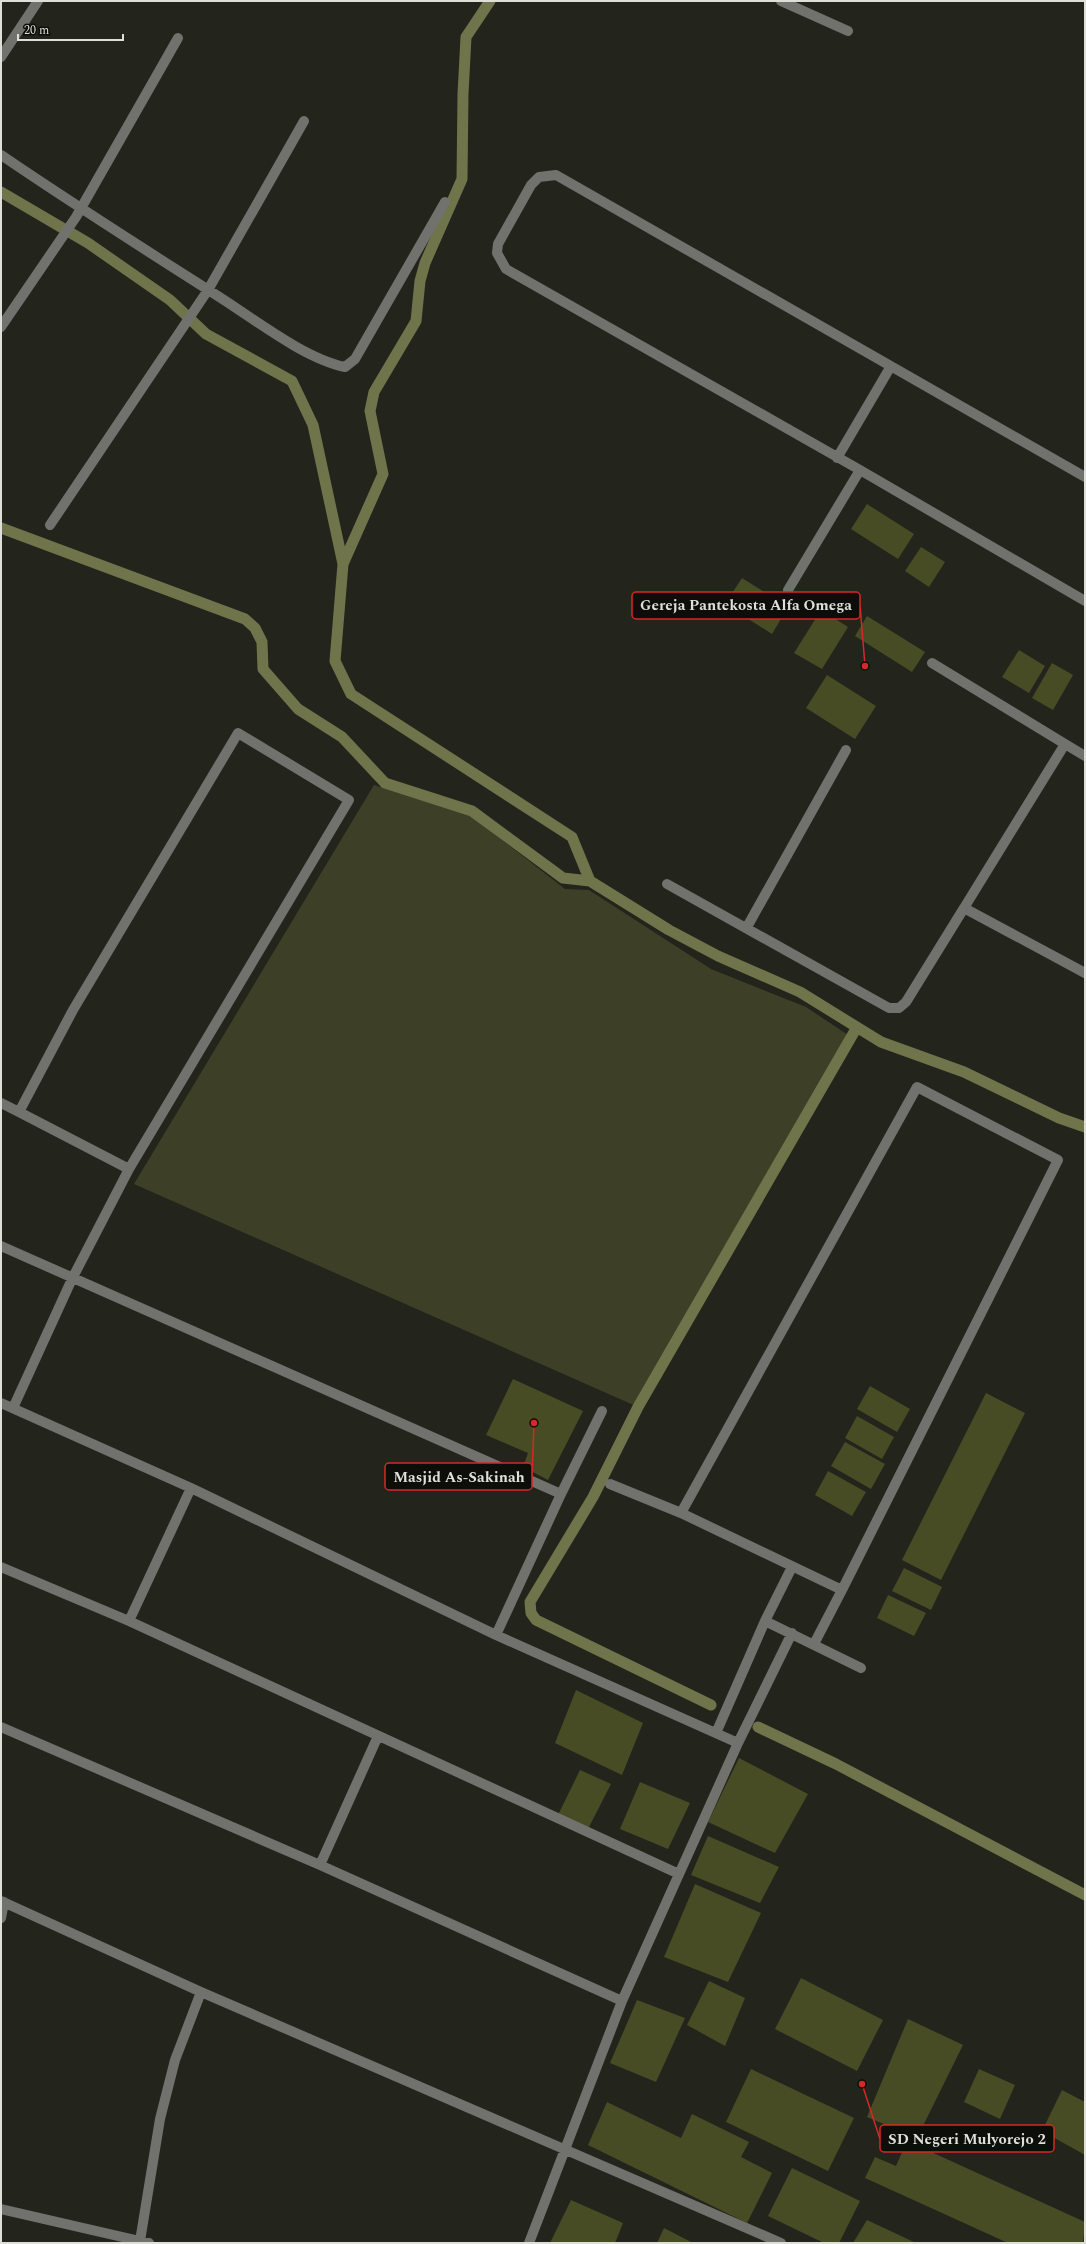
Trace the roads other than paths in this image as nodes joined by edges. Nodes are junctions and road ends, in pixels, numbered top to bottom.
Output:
1 (38, 1) edge
2 (781, 1) edge
3 (848, 30) dead end
4 (178, 38) dead end
5 (1, 57) edge
6 (304, 121) dead end
7 (1, 155) edge
8 (445, 202) dead end
9 (78, 213) junction
10 (208, 290) junction
11 (1, 327) edge
12 (891, 366) junction
13 (837, 458) junction
14 (860, 470) junction
15 (1085, 477) edge
16 (50, 525) dead end
17 (788, 590) dead end
18 (1085, 601) edge
19 (932, 663) dead end
20 (1065, 744) junction
21 (846, 750) dead end
22 (1085, 756) edge
23 (667, 884) dead end
24 (964, 908) junction
25 (747, 927) junction
26 (1085, 973) edge
27 (1, 1103) edge
28 (20, 1112) junction
29 (130, 1169) junction
30 (1, 1246) edge
31 (72, 1279) junction
32 (1, 1403) edge
33 (13, 1408) junction
34 (602, 1411) dead end
35 (610, 1484) dead end
36 (191, 1488) junction
37 (561, 1494) junction
38 (681, 1513) junction
39 (1, 1567) edge
40 (792, 1567) junction
41 (842, 1590) junction
42 (129, 1621) junction
43 (765, 1622) junction
44 (792, 1633) junction
45 (496, 1635) junction
46 (814, 1644) junction
47 (861, 1668) dead end
48 (1, 1727) edge
49 (716, 1733) junction
50 (378, 1736) junction
51 (738, 1743) junction
52 (320, 1865) junction
53 (679, 1874) junction
54 (2, 1901) edge
55 (1, 1918) edge
56 (200, 1992) junction
57 (622, 2001) junction
58 (564, 2149) junction
59 (1, 2209) edge
60 (144, 2242) edge
61 (528, 2243) edge
62 (781, 2243) edge

1 - 5 street
2 - 3 street
4 - 9 street
6 - 10 street
7 - 9 street
8 - 10 street
9 - 10 street
9 - 11 street
10 - 16 street
12 - 13 street
12 - 13 street
12 - 15 street
13 - 14 street
14 - 17 street
14 - 18 street
19 - 20 street
20 - 22 street
20 - 24 street
21 - 25 street
23 - 25 street
24 - 25 street
24 - 26 street
27 - 28 street
28 - 29 street
28 - 29 street
29 - 31 street
30 - 31 street
31 - 33 street
31 - 37 street
32 - 33 street
33 - 36 street
34 - 37 street
35 - 38 street
36 - 42 street
36 - 45 street
37 - 45 street
38 - 40 street
38 - 41 street
39 - 42 street
40 - 41 street
40 - 43 street
41 - 46 street
42 - 50 street
43 - 44 street
43 - 49 street
44 - 46 street
44 - 51 street
45 - 49 street
46 - 47 street
48 - 52 street
49 - 51 street
50 - 52 street
50 - 53 street
51 - 53 street
52 - 57 street
53 - 57 street
54 - 55 street
54 - 56 street
56 - 58 street
56 - 60 street
57 - 58 street
58 - 61 street
58 - 62 street
59 - 60 street

